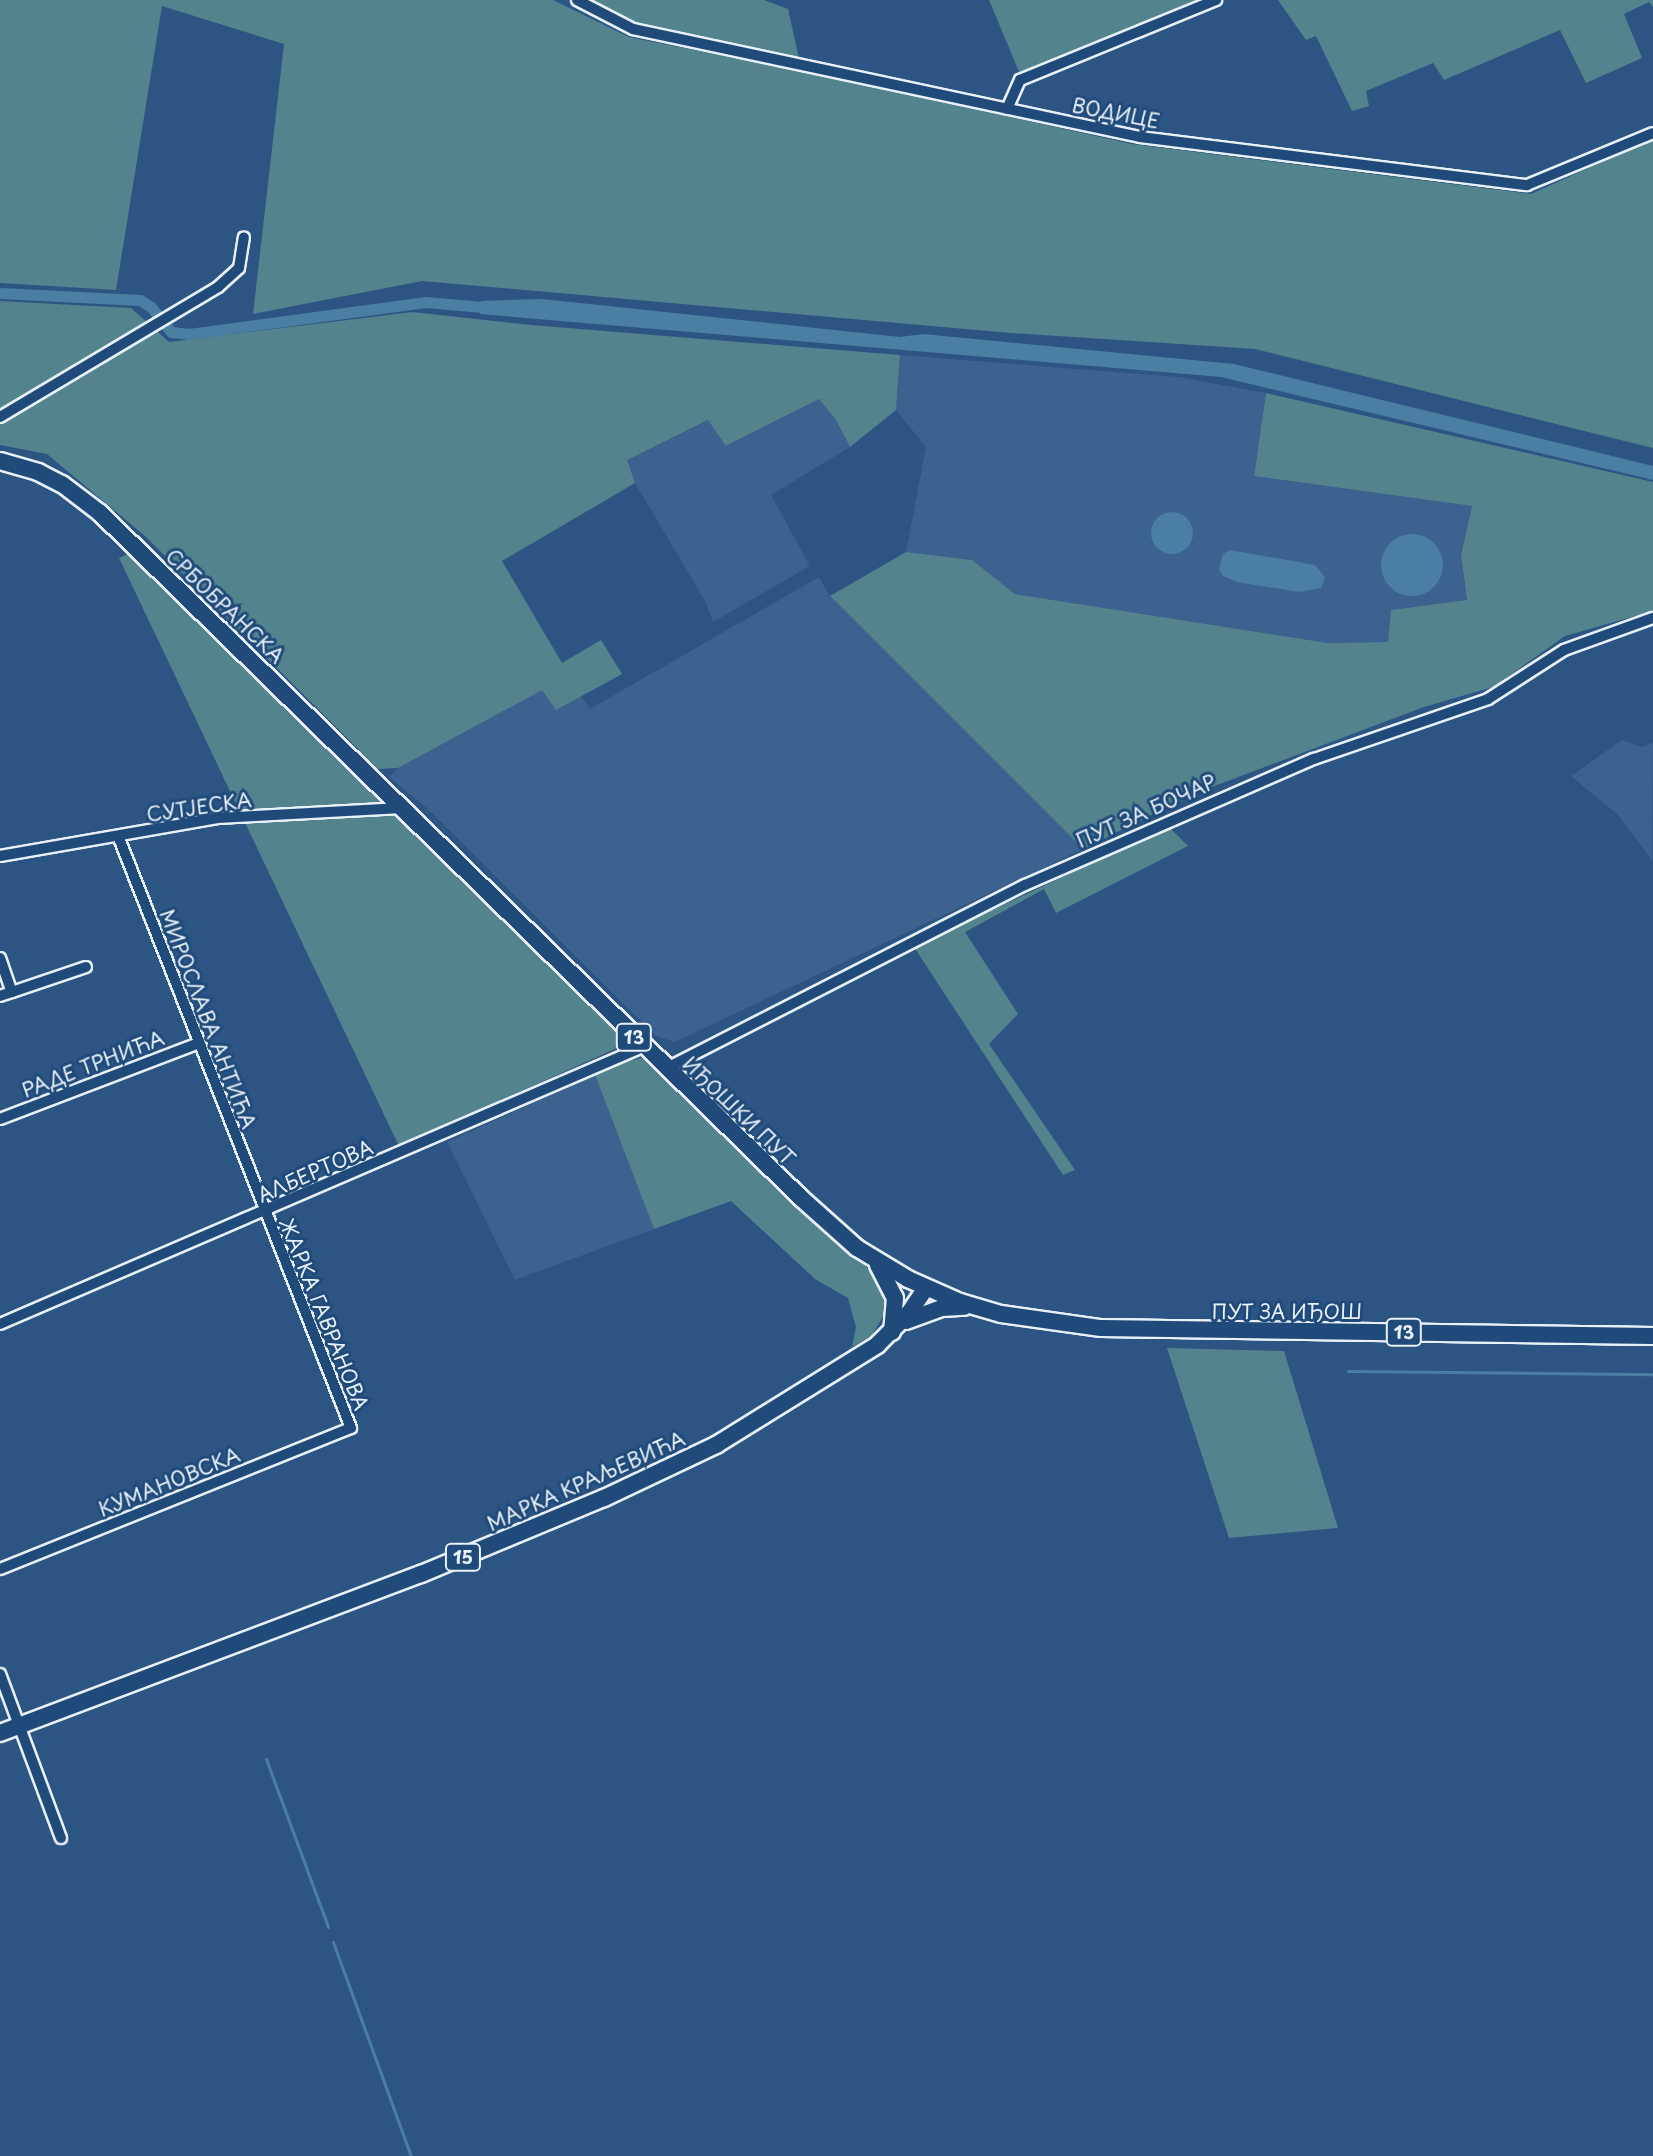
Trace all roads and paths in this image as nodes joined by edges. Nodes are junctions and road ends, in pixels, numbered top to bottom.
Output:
1 (577, 0) edge
2 (1216, 0) edge
3 (1007, 109) junction
4 (1653, 133) edge
5 (244, 237) dead end
6 (0, 417) edge
7 (0, 461) edge
8 (1653, 618) edge
9 (404, 808) junction
10 (119, 838) junction
11 (0, 856) edge
12 (0, 958) edge
13 (86, 967) dead end
14 (12, 992) junction
15 (0, 996) edge
16 (199, 1043) junction
17 (643, 1047) junction
18 (667, 1068) junction
19 (0, 1119) edge
20 (264, 1213) junction
21 (871, 1258) junction
22 (926, 1288) junction
23 (977, 1308) junction
24 (0, 1324) edge
25 (895, 1329) junction
26 (1653, 1336) edge
27 (351, 1428) joint
28 (0, 1569) edge
29 (0, 1674) edge
30 (19, 1726) junction
31 (0, 1733) edge
32 (61, 1838) dead end

1 - 3 street, ВОДИЦЕ
2 - 3 street
3 - 4 street, ВОДИЦЕ
5 - 6 street
7 - 9 main road, СРБОБРАНСКА / 13
8 - 18 street, ПУТ ЗА БОЧАР
9 - 10 street, СУТЈЕСКА
9 - 17 main road, ИЂОШКИ ПУТ / 13
10 - 11 street, СУТЈЕСКА
10 - 16 street, МИРОСЛАВА АНТИЋА
12 - 14 street
13 - 14 street
14 - 15 street
16 - 19 street, РАДЕ ТРНИЋА
16 - 20 street, МИРОСЛАВА АНТИЋА
17 - 18 main road, ИЂОШКИ ПУТ / 13
17 - 20 street, АЛБЕРТОВА
18 - 21 main road, ИЂОШКИ ПУТ / 13
20 - 24 street, АЛБЕРТОВА
20 - 27 street, ЖАРКА ГАВРАНОВА
21 - 22 main road, ИЂОШКИ ПУТ / 13
21 - 25 main road
22 - 23 main road, ПУТ ЗА ИЂОШ / 13
22 - 25 main road, МАРКА КРАЉЕВИЋА / 15
23 - 25 main road
23 - 26 main road, ПУТ ЗА ИЂОШ / 13
25 - 30 main road, МАРКА КРАЉЕВИЋА / 15
27 - 28 street, КУМАНОВСКА
29 - 30 street
30 - 31 main road, МАРКА КРАЉЕВИЋА / 15
30 - 32 street

